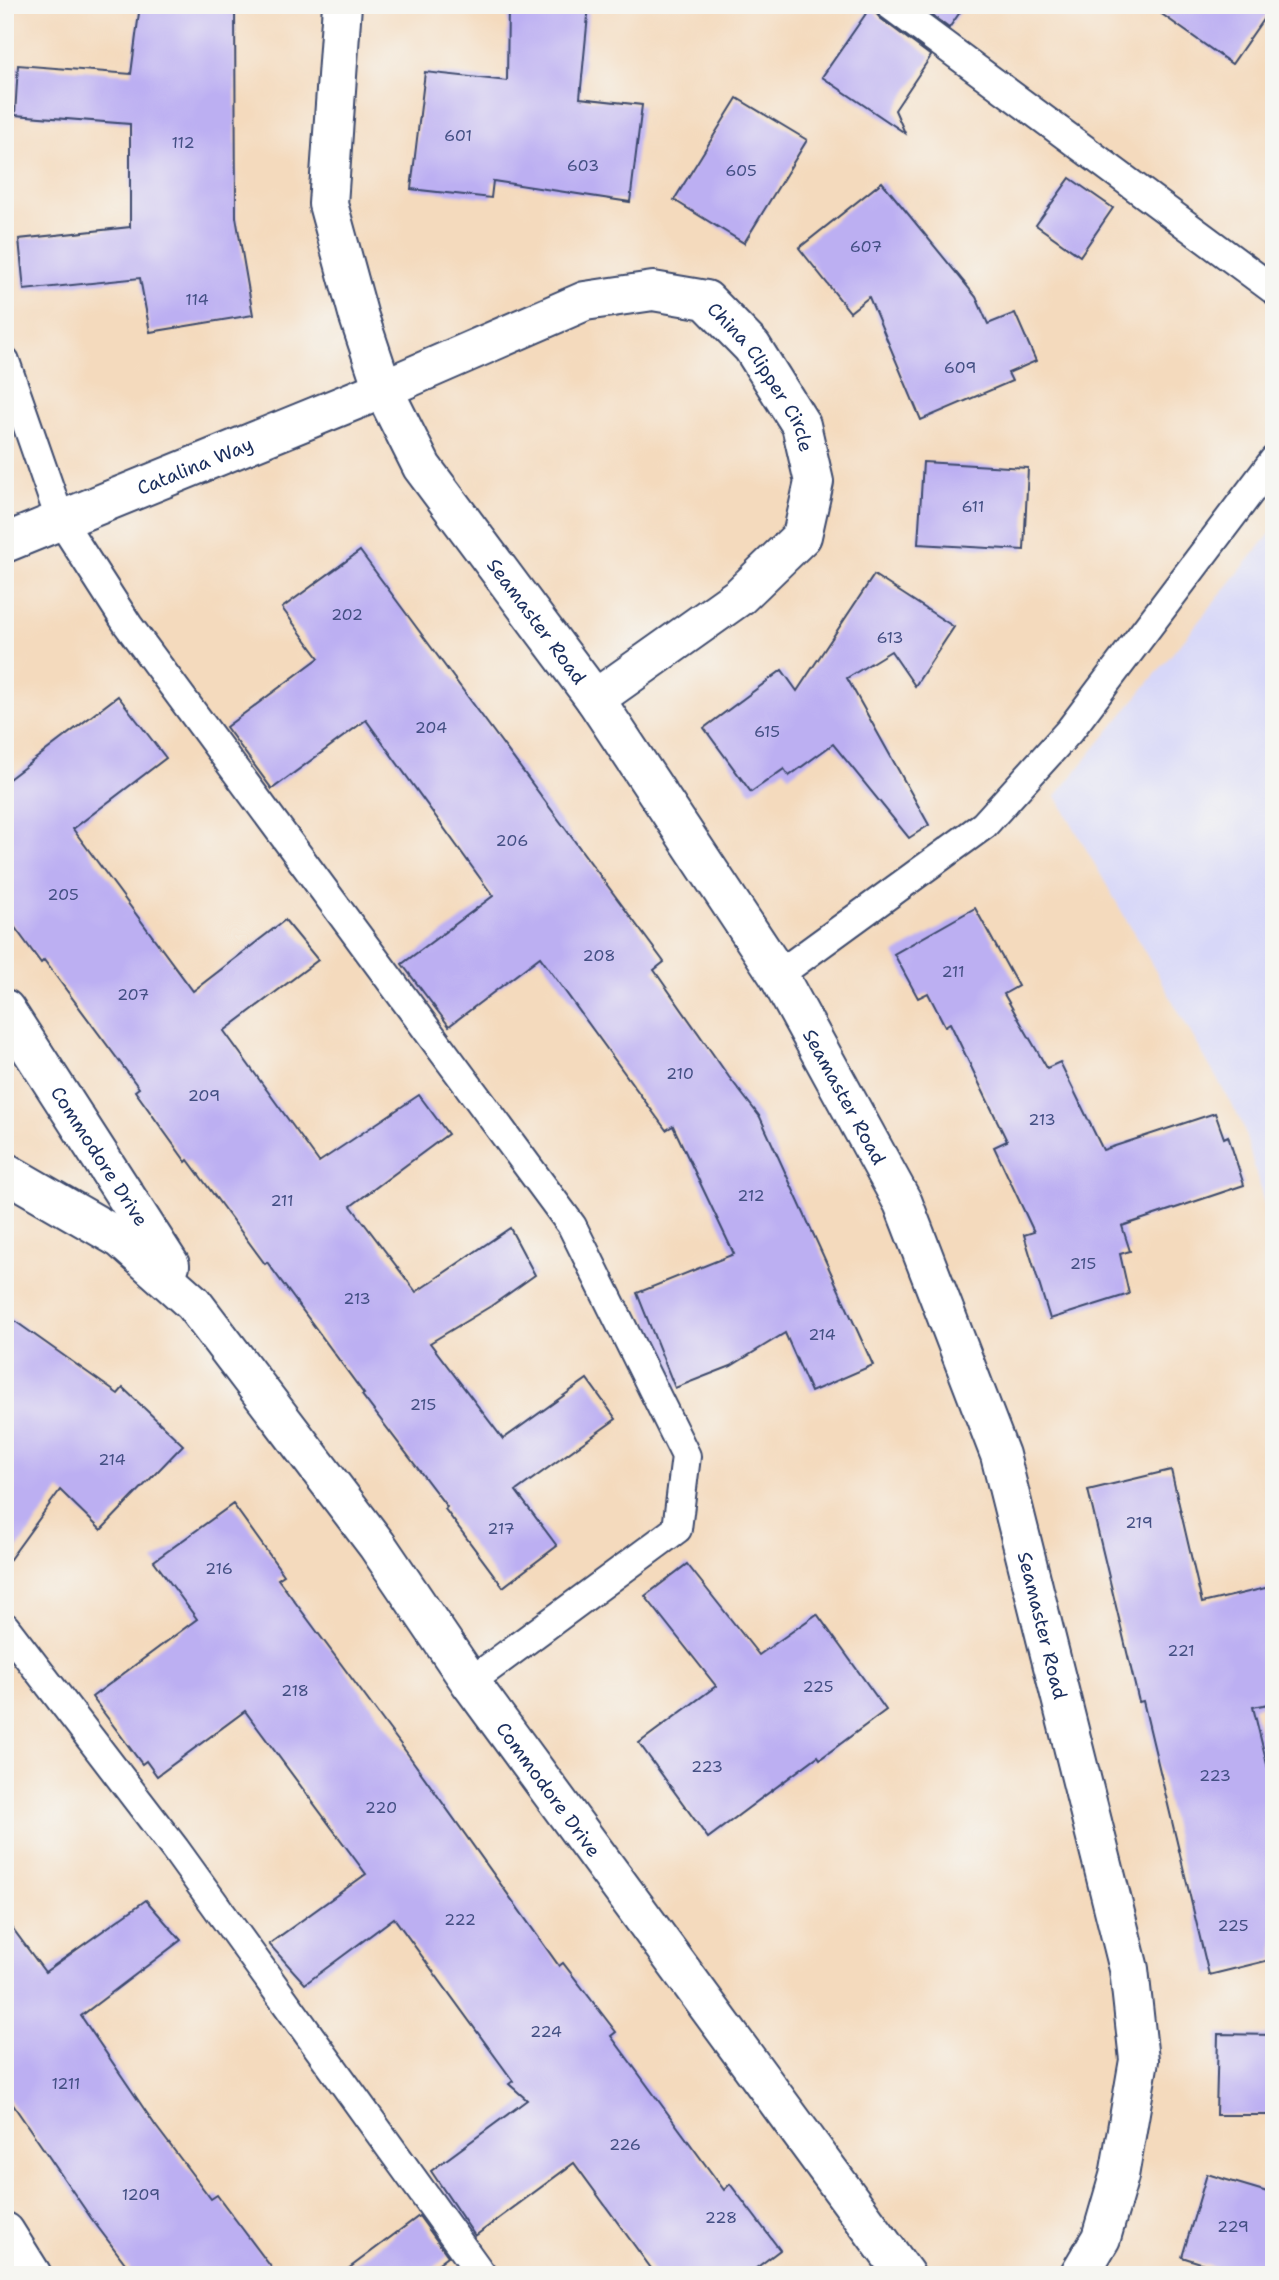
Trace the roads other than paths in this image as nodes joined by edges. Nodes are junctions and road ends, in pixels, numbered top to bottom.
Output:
1 (342, 5) edge
2 (890, 5) edge
3 (1274, 290) edge
4 (5, 361) edge
5 (383, 389) junction
6 (1274, 460) edge
7 (60, 519) junction
8 (5, 543) edge
9 (595, 699) junction
10 (778, 975) junction
11 (11, 1030) edge
12 (5, 1172) edge
13 (193, 1303) junction
14 (5, 1627) edge
15 (470, 1682) junction
16 (5, 2232) edge
17 (32, 2275) edge
18 (482, 2275) edge
19 (905, 2275) edge
20 (1079, 2275) edge

1 - 5 street, Seamaster Road
2 - 3 lane
4 - 7 lane
5 - 7 street, Catalina Way
5 - 9 street, Seamaster Road
5 - 9 street, China Clipper Circle
6 - 10 lane
7 - 8 street, Catalina Way
7 - 15 lane
9 - 10 street, Seamaster Road
10 - 20 street, Seamaster Road
11 - 13 street, Commodore Drive
12 - 13 street, Commodore Drive
13 - 15 street, Commodore Drive
14 - 18 lane
15 - 19 street, Commodore Drive
16 - 17 street

